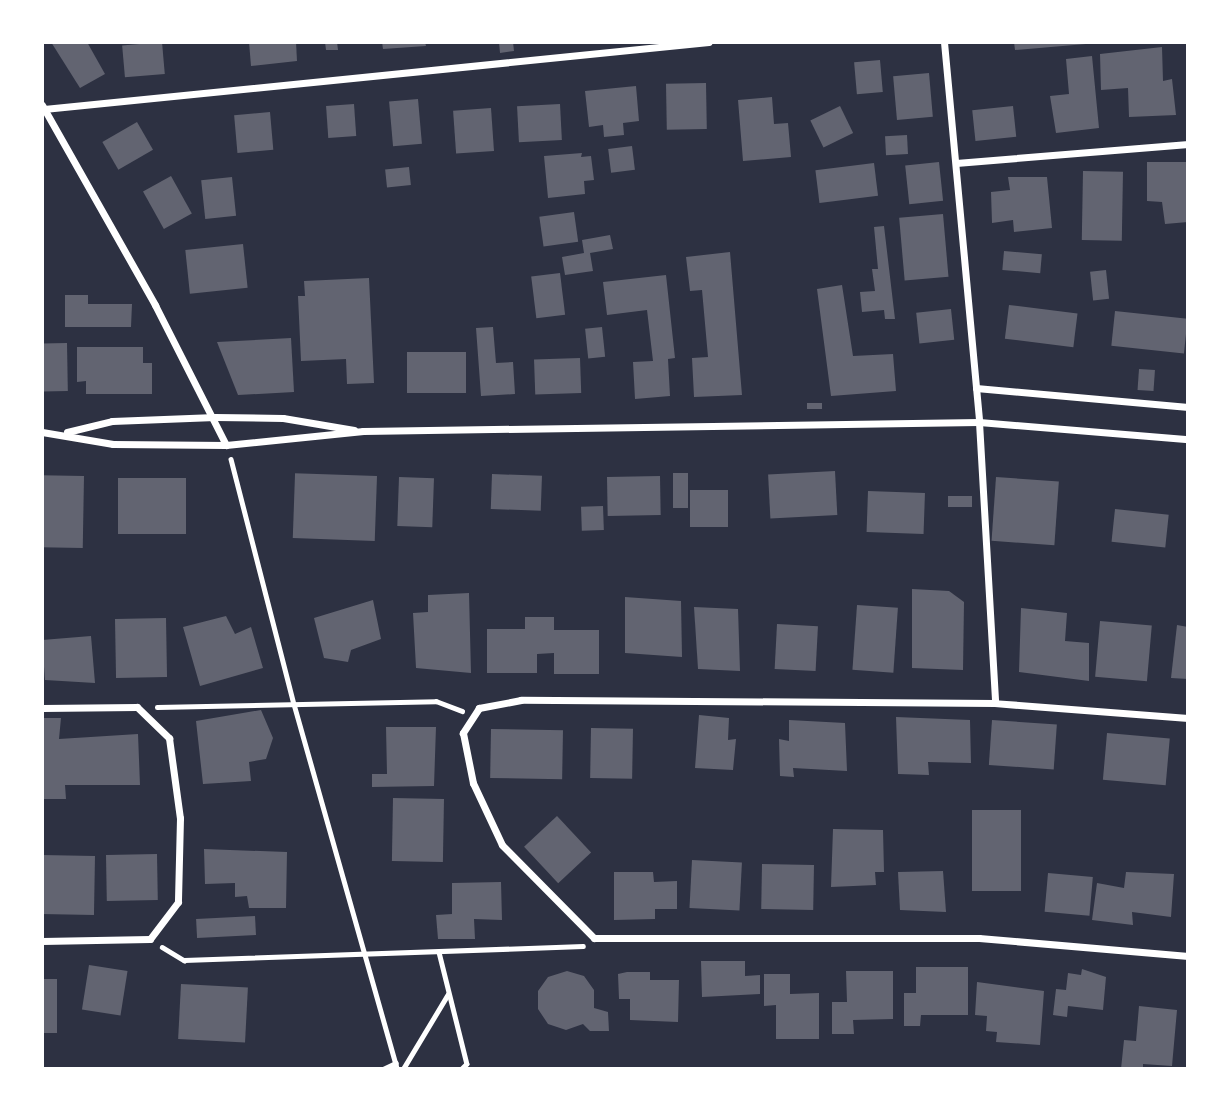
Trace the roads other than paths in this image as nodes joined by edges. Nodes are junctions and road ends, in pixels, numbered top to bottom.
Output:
1 (709, 42) edge
2 (944, 42) edge
3 (43, 107) edge
4 (1188, 144) edge
5 (956, 163) junction
6 (976, 388) junction
7 (1188, 407) edge
8 (215, 417) junction
9 (979, 422) junction
10 (363, 431) junction
11 (42, 432) edge
12 (63, 432) junction
13 (1188, 439) edge
14 (226, 445) junction
15 (995, 703) junction
16 (42, 708) edge
17 (1188, 718) edge
18 (42, 941) edge
19 (1188, 956) edge

1 - 3 street
2 - 5 street
3 - 8 street
4 - 5 street
5 - 6 street
6 - 7 street
6 - 9 street
8 - 10 street
8 - 12 street
8 - 14 street
9 - 10 street
9 - 13 street
9 - 15 street
10 - 14 street
11 - 12 street
12 - 14 street
15 - 17 street
15 - 19 street
16 - 18 street

